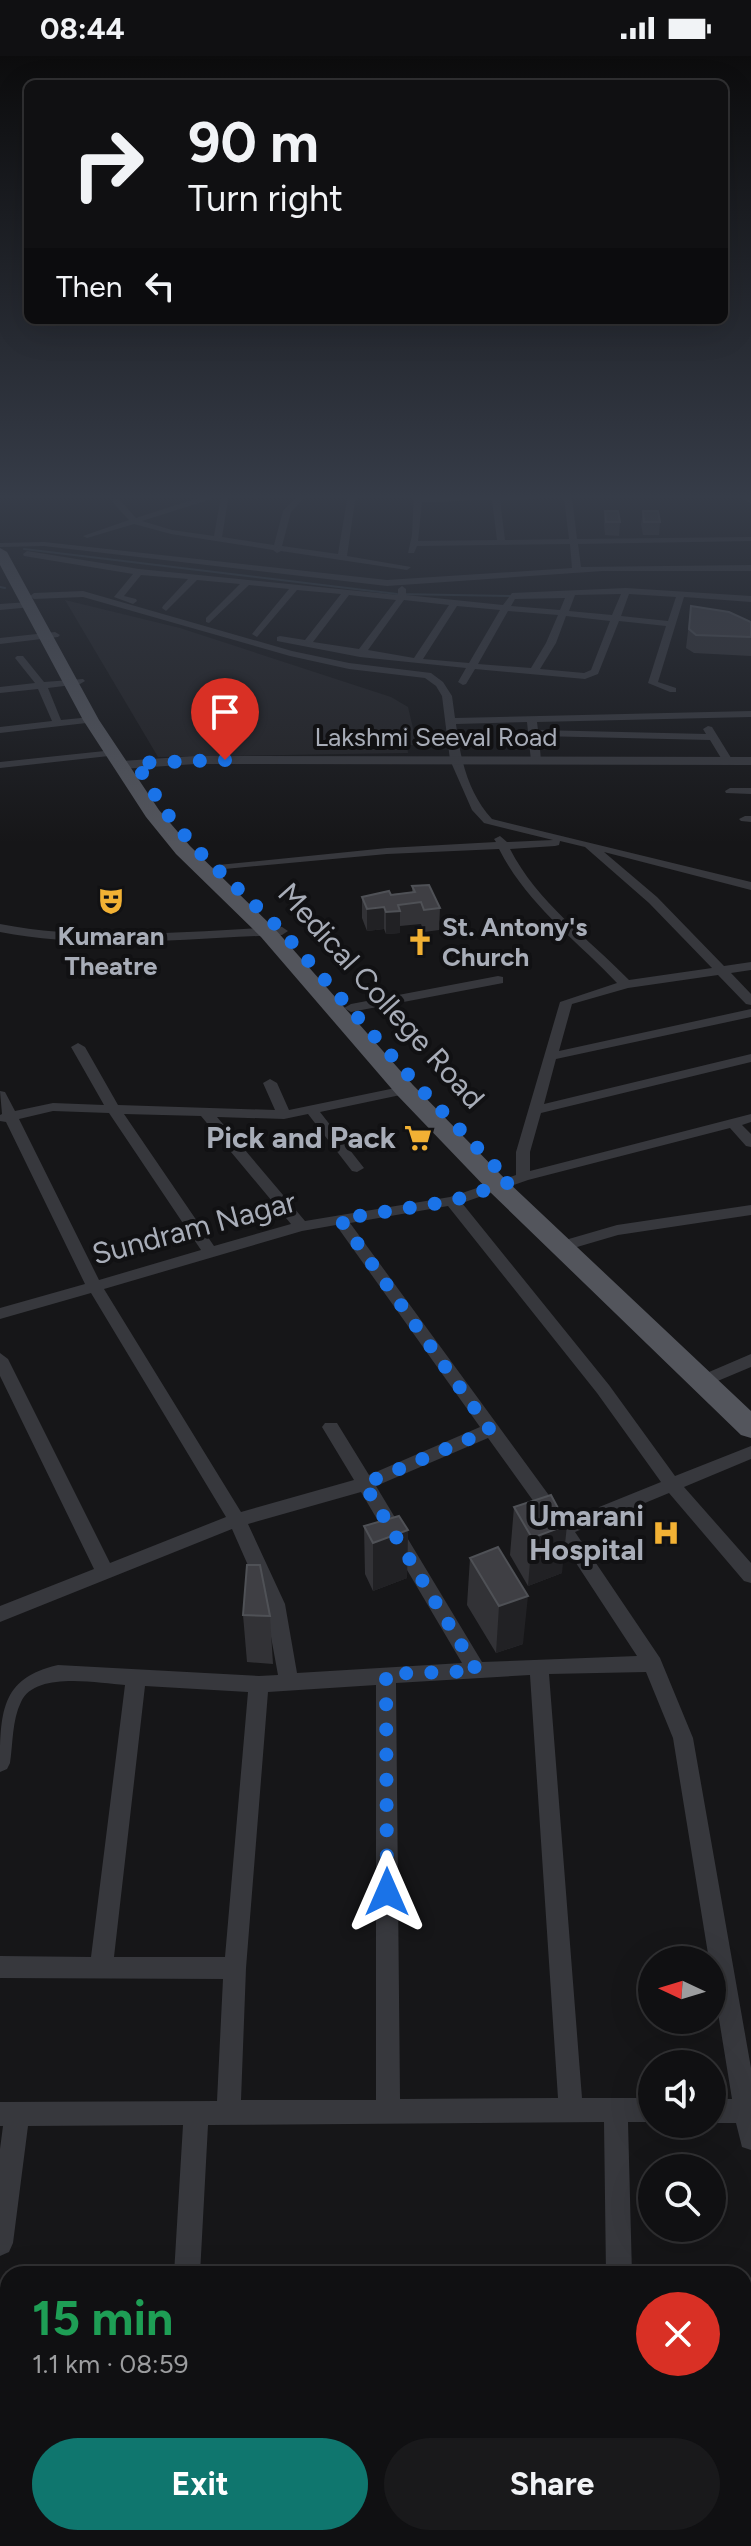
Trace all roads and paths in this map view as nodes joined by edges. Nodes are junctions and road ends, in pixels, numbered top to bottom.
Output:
1 (33, 610) edge
2 (140, 610) edge
3 (174, 610) edge
4 (219, 610) edge
5 (276, 610) edge
6 (333, 610) edge
7 (389, 610) edge
8 (450, 610) edge
9 (505, 610) edge
10 (546, 610) edge
11 (619, 610) edge
12 (677, 610) edge
13 (563, 612) junction
14 (617, 617) junction
15 (209, 620) junction
16 (673, 624) junction
17 (257, 634) junction
18 (50, 636) junction
19 (0, 641) edge
20 (306, 645) junction
21 (360, 654) junction
22 (20, 658) dead end
23 (417, 661) junction
24 (473, 667) junction
25 (533, 672) junction
26 (75, 682) junction
27 (463, 682) dead end
28 (42, 686) junction
29 (0, 690) edge
30 (673, 690) dead end
31 (751, 714) edge
32 (697, 715) junction
33 (532, 719) junction
34 (91, 720) junction
35 (451, 721) junction
36 (58, 724) junction
37 (0, 730) edge
38 (534, 733) junction
39 (713, 737) junction
40 (455, 760) junction
41 (124, 761) junction
42 (536, 761) junction
43 (728, 761) junction
44 (751, 761) edge
45 (0, 765) edge
46 (730, 791) dead end
47 (751, 791) edge
48 (158, 812) junction
49 (494, 824) junction
50 (571, 841) junction
51 (589, 845) junction
52 (503, 847) junction
53 (218, 868) junction
54 (751, 886) edge
55 (0, 928) edge
56 (275, 932) junction
57 (751, 966) edge
58 (725, 970) junction
59 (498, 980) dead end
60 (626, 984) junction
61 (751, 1001) edge
62 (351, 1008) junction
63 (751, 1013) edge
64 (78, 1047) dead end
65 (549, 1057) junction
66 (751, 1058) edge
67 (270, 1083) dead end
68 (405, 1090) junction
69 (0, 1095) edge
70 (113, 1108) junction
71 (536, 1110) junction
72 (205, 1112) junction
73 (313, 1112) junction
74 (284, 1115) junction
75 (5, 1118) edge
76 (751, 1118) edge
77 (732, 1122) junction
78 (751, 1143) edge
79 (357, 1168) dead end
80 (511, 1182) junction
81 (452, 1201) junction
82 (751, 1210) edge
83 (340, 1219) junction
84 (301, 1226) junction
85 (567, 1244) junction
86 (209, 1250) junction
87 (94, 1285) junction
88 (0, 1314) edge
89 (0, 1359) edge
90 (751, 1360) edge
91 (708, 1379) junction
92 (751, 1408) edge
93 (331, 1427) dead end
94 (751, 1428) edge
95 (490, 1430) junction
96 (751, 1452) edge
97 (364, 1484) junction
98 (674, 1487) junction
99 (237, 1520) junction
100 (563, 1529) junction
101 (105, 1572) junction
102 (751, 1576) edge
103 (0, 1614) edge
104 (653, 1664) junction
105 (539, 1666) junction
106 (477, 1671) junction
107 (386, 1674) junction
108 (136, 1679) junction
109 (289, 1682) junction
110 (259, 1684) junction
111 (0, 1763) edge
112 (0, 1967) edge
113 (101, 1967) junction
114 (235, 1968) junction
115 (229, 2110) junction
116 (388, 2110) junction
117 (616, 2110) junction
118 (638, 2110) edge
119 (726, 2111) edge
120 (748, 2111) edge
121 (571, 2112) junction
122 (8, 2113) edge
123 (196, 2113) junction
124 (751, 2138) edge
125 (0, 2243) edge
126 (187, 2266) edge
127 (619, 2266) edge

1 - 18 main road, Medical College Road
2 - 35 street
3 - 15 street
4 - 15 street
5 - 17 street
6 - 20 street
7 - 21 street
8 - 23 street
9 - 24 street
10 - 13 street
11 - 14 street
12 - 16 street
13 - 14 street
13 - 25 street
14 - 16 street
14 - 25 street
15 - 17 street
16 - 30 street
17 - 20 street
18 - 19 street
18 - 26 main road, Medical College Road
20 - 21 street
21 - 23 street
22 - 28 street
23 - 24 street
24 - 25 street
24 - 27 street
26 - 28 street
26 - 34 main road, Medical College Road
26 - 41 main road, Medical College Road
28 - 29 street
28 - 36 street
31 - 32 street
32 - 33 street
32 - 39 street
33 - 35 street
33 - 38 street
34 - 36 street
34 - 41 main road, Medical College Road
35 - 40 street
36 - 37 street
38 - 39 street
38 - 42 street
39 - 43 street
40 - 41 street, Lakshmi Seeval Road
40 - 42 street, Lakshmi Seeval Road
40 - 49 street
41 - 45 street, Lakshmi Seeval Road
41 - 48 main road, Medical College Road
42 - 43 street, Lakshmi Seeval Road
43 - 44 street, Lakshmi Seeval Road
46 - 47 street
48 - 53 main road, Medical College Road
48 - 56 main road, Medical College Road
49 - 50 street
49 - 52 street
50 - 51 street
50 - 52 street
51 - 54 street
51 - 58 street
52 - 53 street
52 - 60 street
53 - 56 main road, Medical College Road
55 - 56 street
56 - 62 main road, Medical College Road
56 - 68 main road, Medical College Road
57 - 58 street
58 - 60 street
58 - 61 street
59 - 62 street
60 - 65 street
62 - 80 main road, Medical College Road
63 - 65 street
64 - 70 street
65 - 71 street
66 - 71 street
67 - 74 street
68 - 73 street
68 - 80 main road, Medical College Road
69 - 75 street
70 - 72 street
70 - 75 street
70 - 86 street
71 - 80 street
72 - 74 street
72 - 84 street
73 - 74 street
73 - 79 street
75 - 87 street
76 - 77 street, Sundram Nagar
77 - 78 street
77 - 80 street, Sundram Nagar
80 - 81 street, Sundram Nagar
80 - 85 main road, Medical College Road
81 - 83 street, Sundram Nagar
81 - 98 street
82 - 85 street
83 - 84 street, Sundram Nagar
83 - 95 street
84 - 86 street, Sundram Nagar
85 - 91 main road, Medical College Road
86 - 87 street, Sundram Nagar
87 - 88 street, Sundram Nagar
87 - 99 street
89 - 101 street
90 - 91 street
91 - 92 main road, Medical College Road
91 - 94 main road, Medical College Road
93 - 97 street
95 - 97 street
95 - 100 street
96 - 98 street
97 - 99 street
97 - 106 street
98 - 100 street
98 - 102 street
99 - 101 street
99 - 109 street
100 - 104 street
101 - 103 street
104 - 105 street
104 - 120 street
105 - 106 street
105 - 121 street
106 - 107 street
107 - 109 street
107 - 116 street
108 - 110 street
108 - 111 street
108 - 113 street
109 - 110 street
110 - 114 street
112 - 113 street
113 - 114 street
114 - 115 street
115 - 116 street
115 - 123 street
116 - 121 street
117 - 118 street
117 - 121 street
117 - 127 street
119 - 120 street
120 - 124 street
122 - 123 street
122 - 125 street
123 - 126 street

